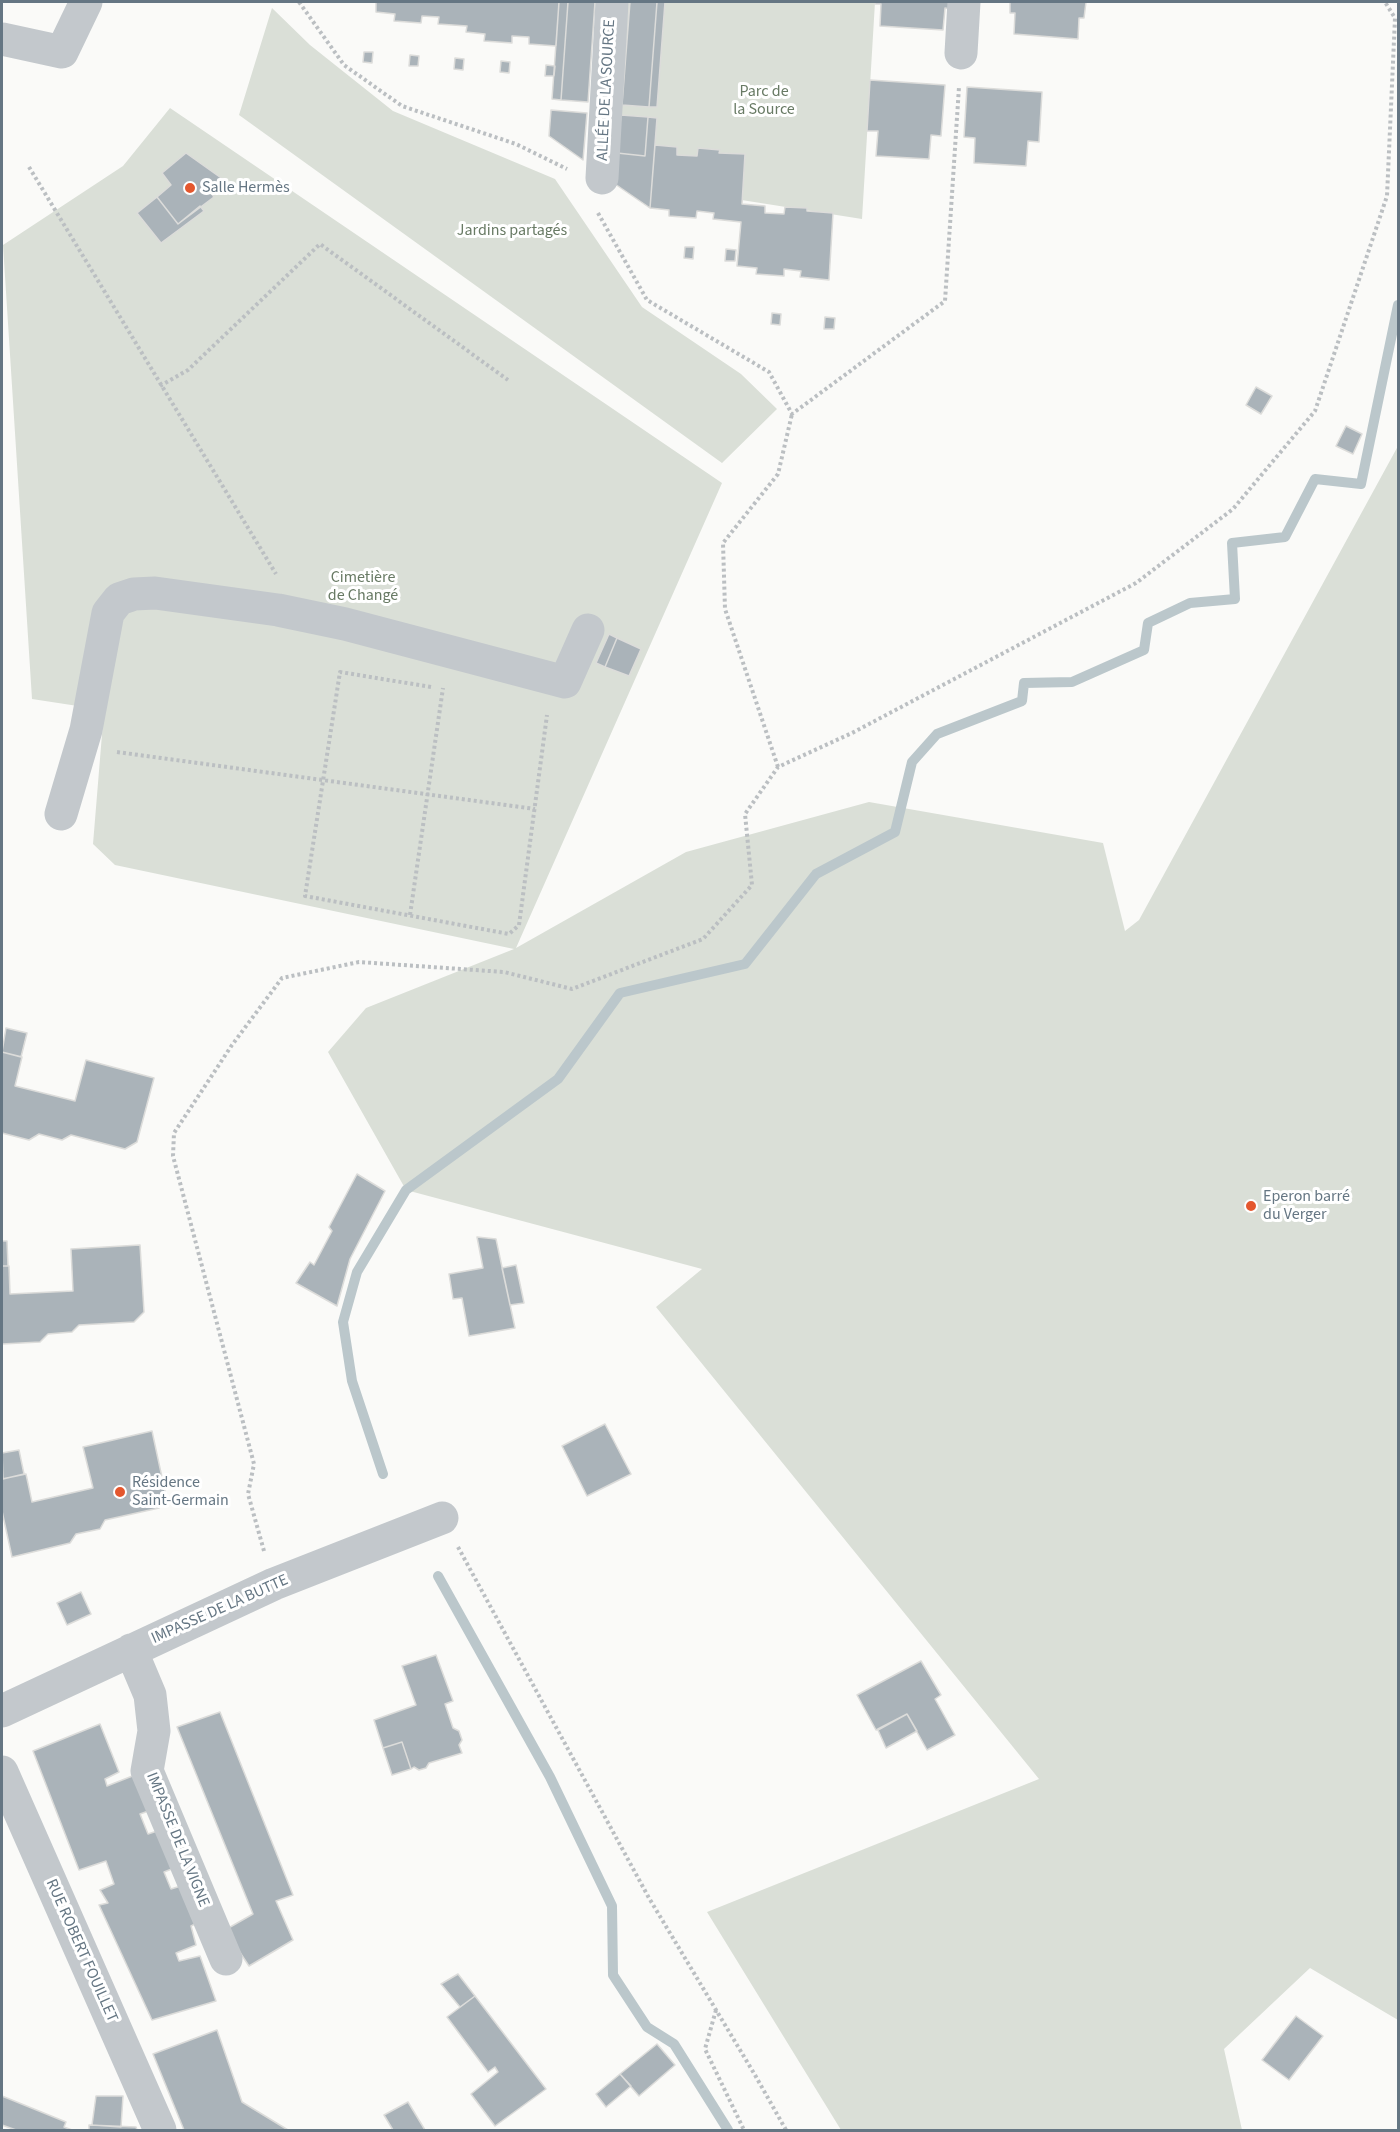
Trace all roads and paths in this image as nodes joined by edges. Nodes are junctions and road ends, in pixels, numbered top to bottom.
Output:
1 (86, 2) edge
2 (299, 2) edge
3 (612, 2) edge
4 (964, 2) edge
5 (1385, 2) edge
6 (2, 39) edge
7 (961, 53) joint
8 (29, 167) dead end
9 (602, 178) junction
10 (508, 380) dead end
11 (160, 386) junction
12 (792, 414) junction
13 (301, 615) junction
14 (588, 630) dead end
15 (340, 672) dead end
16 (552, 678) junction
17 (443, 688) dead end
18 (81, 746) junction
19 (778, 767) junction
20 (323, 780) junction
21 (427, 794) junction
22 (535, 809) junction
23 (61, 814) dead end
24 (410, 915) junction
25 (442, 1518) joint
26 (274, 1584) junction
27 (131, 1650) junction
28 (2, 1711) edge
29 (2, 1772) edge
30 (226, 1959) dead end
31 (717, 2009) junction
32 (160, 2130) edge
33 (744, 2130) edge
34 (786, 2130) edge

1 - 6 street
2 - 9 path
3 - 9 street, ALLÉE DE LA SOURCE
4 - 7 street
5 - 19 path
7 - 12 path
8 - 11 path
9 - 12 path
10 - 11 path
11 - 13 path
12 - 19 path
13 - 16 street
13 - 18 street
14 - 16 street
15 - 20 path
16 - 22 path
17 - 21 path
18 - 20 path
18 - 23 street
19 - 26 path
20 - 21 path
20 - 24 path
21 - 22 path
21 - 24 path
22 - 24 path
25 - 26 street, IMPASSE DE LA BUTTE
25 - 31 path
26 - 27 street, IMPASSE DE LA BUTTE
27 - 28 street, IMPASSE DE LA BUTTE
27 - 30 street, IMPASSE DE LA VIGNE
29 - 32 street, RUE ROBERT FOUILLET
31 - 33 path
31 - 34 path

